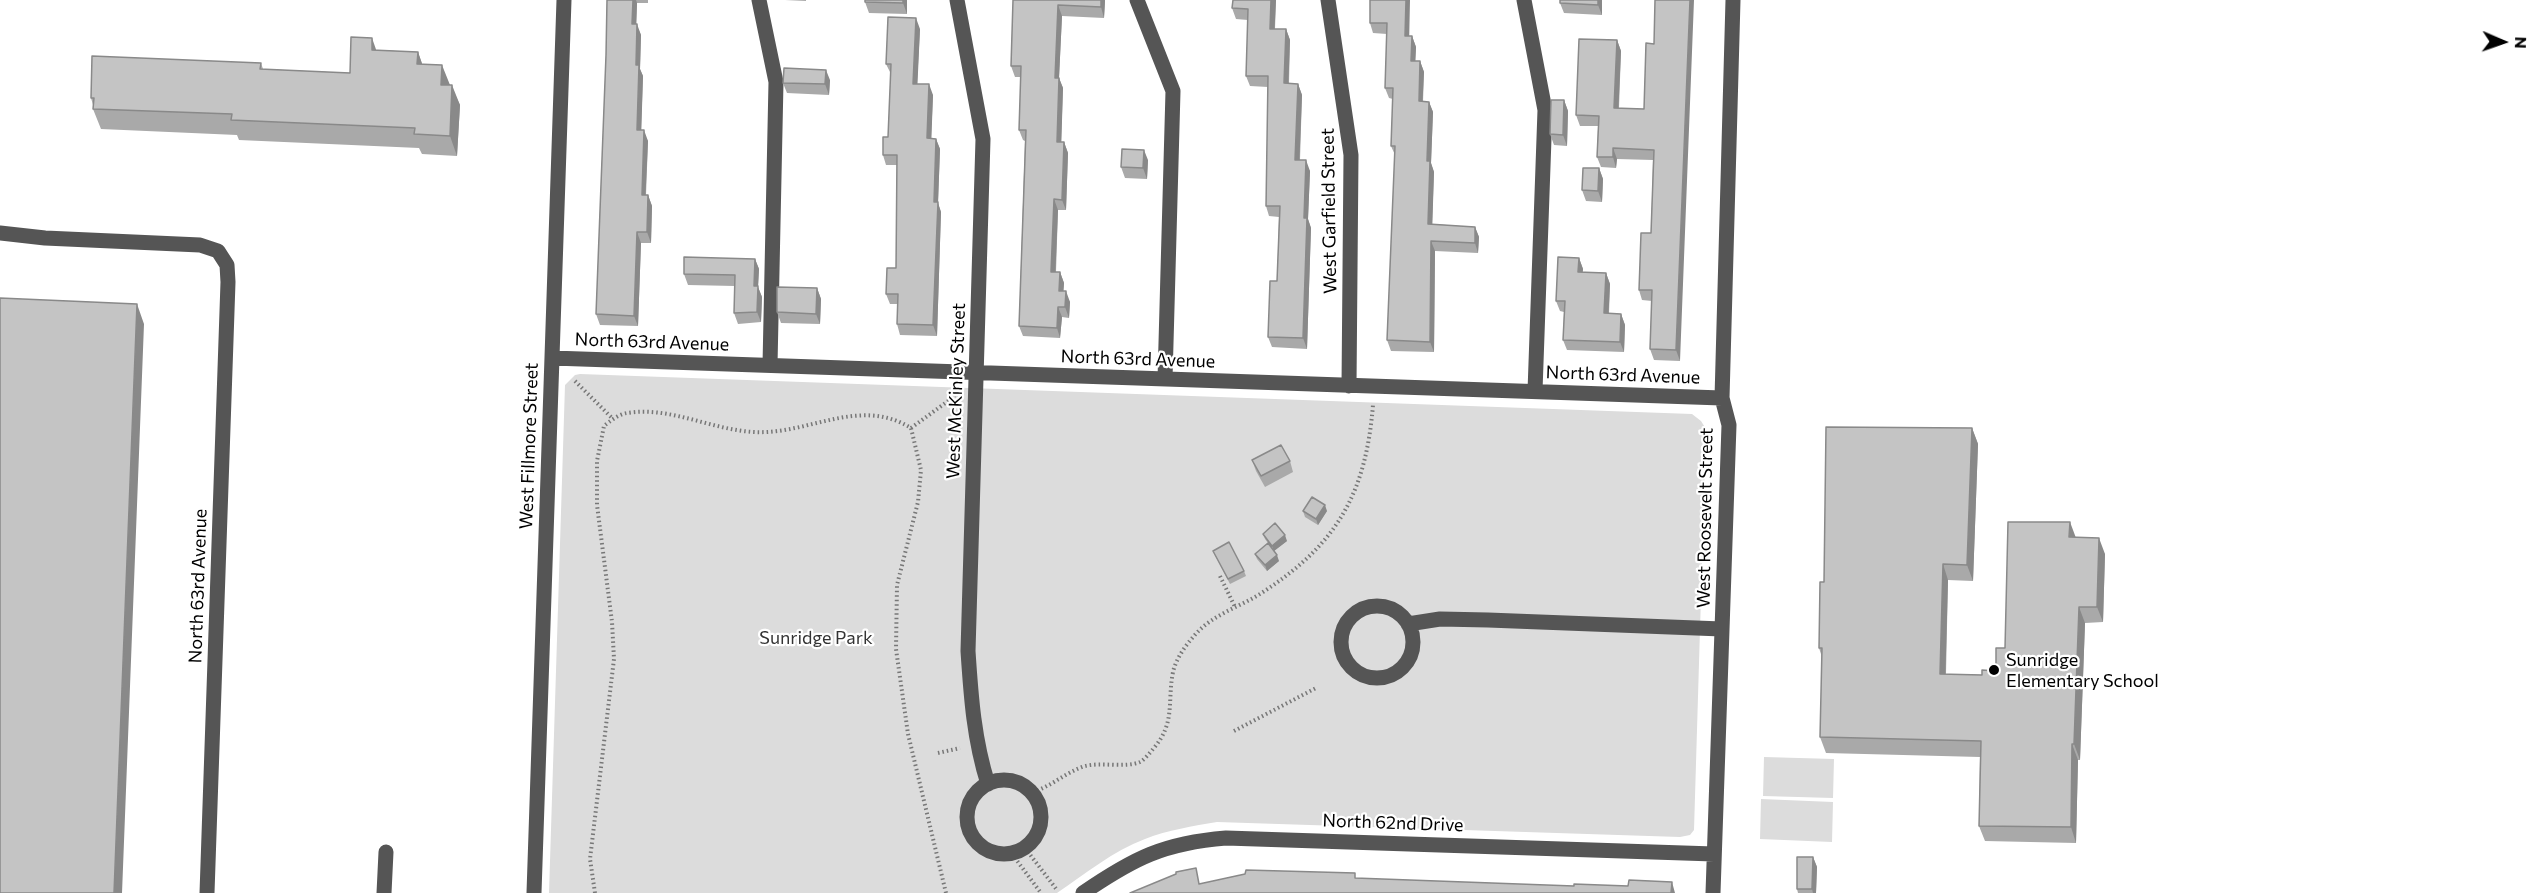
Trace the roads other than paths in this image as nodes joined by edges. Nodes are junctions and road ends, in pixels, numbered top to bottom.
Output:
1 (564, 0) edge
2 (759, 0) edge
3 (957, 0) edge
4 (1137, 0) edge
5 (1328, 0) edge
6 (1524, 0) edge
7 (1733, 0) edge
8 (0, 233) edge
9 (552, 358) junction
10 (770, 365) junction
11 (976, 372) junction
12 (1165, 379) junction
13 (1349, 386) junction
14 (1535, 391) junction
15 (1722, 398) junction
16 (1408, 624) junction
17 (1722, 629) junction
18 (988, 784) junction
19 (386, 852) dead end
20 (1714, 854) junction
21 (207, 893) edge
22 (384, 893) edge
23 (534, 893) edge
24 (1083, 893) edge
25 (1713, 893) edge

1 - 9 street, West Fillmore Street
2 - 10 street
3 - 11 street, West McKinley Street
4 - 12 street
5 - 13 street, West Garfield Street
6 - 14 street
7 - 15 street, West Roosevelt Street
8 - 21 street, North 63rd Avenue
9 - 10 street, North 63rd Avenue
9 - 23 street, West Fillmore Street
10 - 11 street, North 63rd Avenue
11 - 12 street, North 63rd Avenue
11 - 18 street, West McKinley Street
12 - 13 street, North 63rd Avenue
13 - 14 street, North 63rd Avenue
14 - 15 street, North 63rd Avenue
15 - 17 street, West Roosevelt Street
16 - 16 street
16 - 17 street
17 - 20 street, West Roosevelt Street
18 - 18 street
19 - 22 street
20 - 24 street, North 62nd Drive
20 - 25 street, West Roosevelt Street

